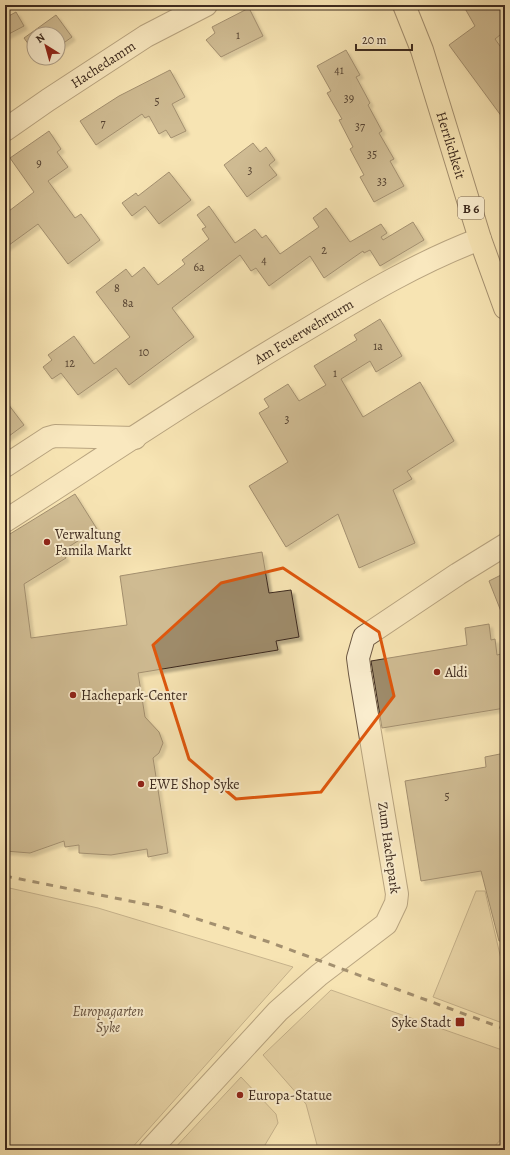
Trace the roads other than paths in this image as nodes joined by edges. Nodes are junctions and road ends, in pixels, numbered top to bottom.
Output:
1 (206, 5) edge
2 (404, 5) edge
3 (5, 130) edge
4 (480, 238) junction
5 (503, 294) edge
6 (135, 438) junction
7 (5, 466) edge
8 (5, 520) edge
9 (505, 544) edge
10 (150, 1150) edge

1 - 3 street, Hachedamm
2 - 4 main road, Herrlichkeit / B 6
4 - 5 main road, Herrlichkeit / B 6
4 - 6 street, Am Feuerwehrturm
6 - 7 street
6 - 8 street, Am Feuerwehrturm
9 - 10 street, Zum Hachepark

